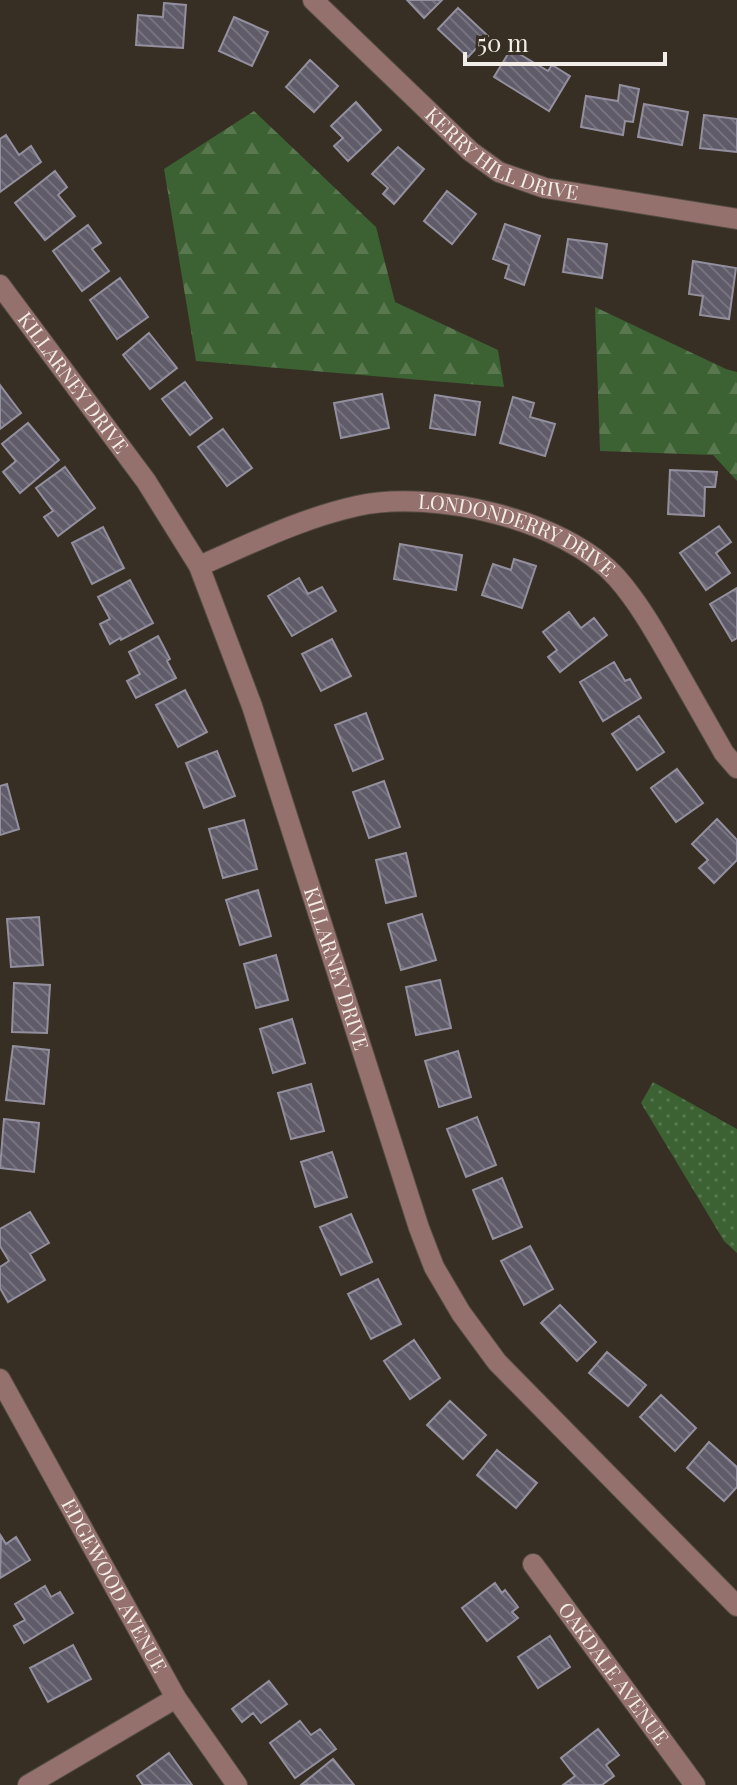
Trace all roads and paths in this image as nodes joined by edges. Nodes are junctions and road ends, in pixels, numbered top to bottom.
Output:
1 (313, 0) edge
2 (737, 219) edge
3 (0, 285) edge
4 (199, 566) junction
5 (737, 768) edge
6 (0, 1379) edge
7 (533, 1564) dead end
8 (737, 1606) edge
9 (176, 1698) junction
10 (28, 1785) edge
11 (237, 1785) edge
12 (695, 1785) edge

1 - 2 street, KERRY HILL DRIVE
3 - 4 street, KILLARNEY DRIVE
4 - 5 street, LONDONDERRY DRIVE
4 - 8 street, KILLARNEY DRIVE
6 - 9 street, EDGEWOOD AVENUE
7 - 12 street, OAKDALE AVENUE
9 - 10 street
9 - 11 street, EDGEWOOD AVENUE

